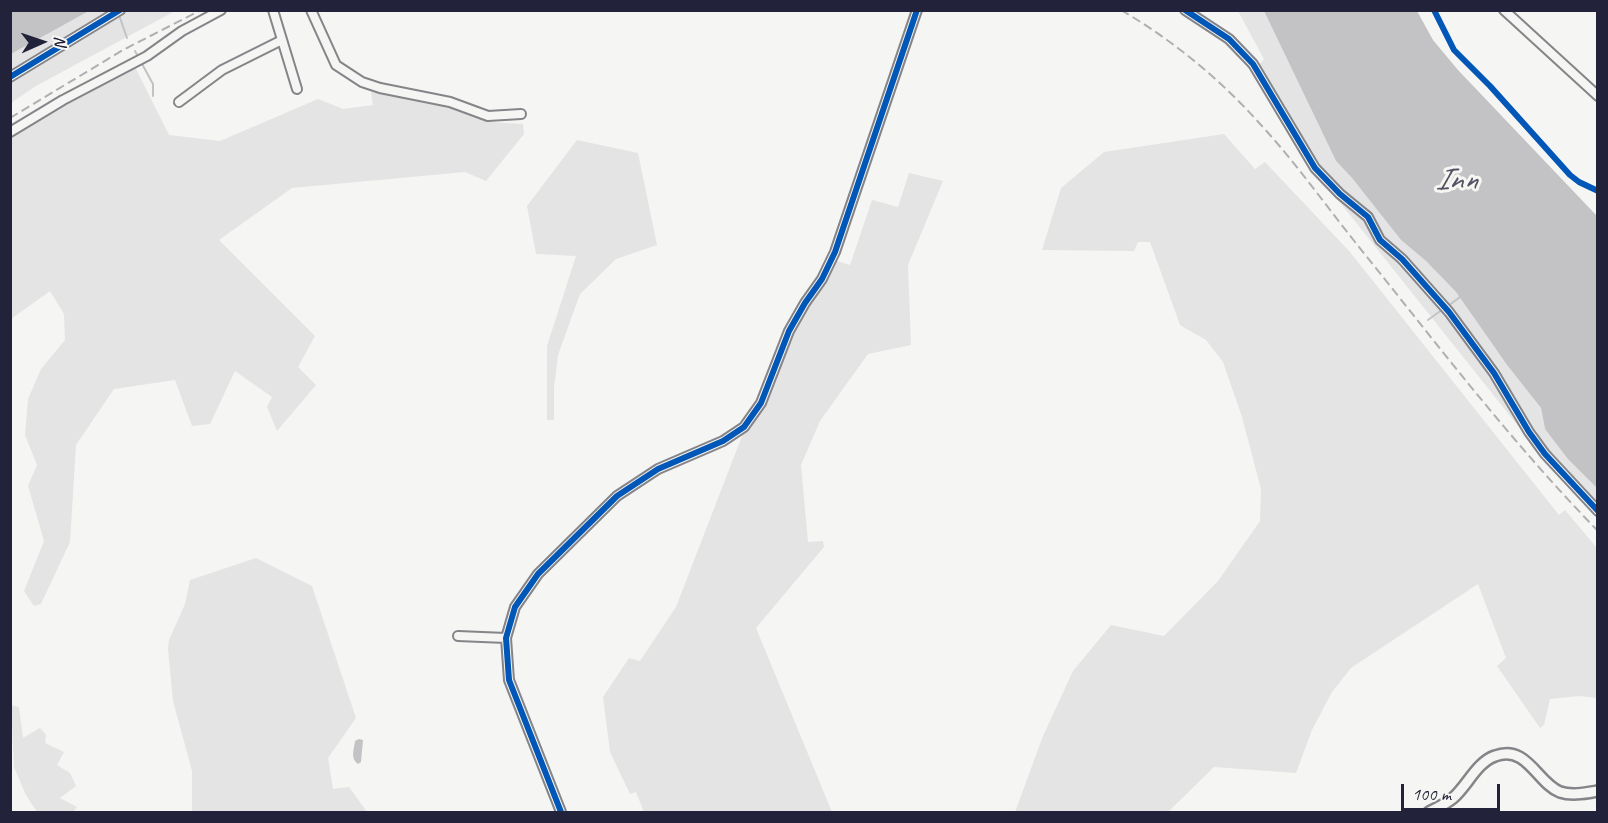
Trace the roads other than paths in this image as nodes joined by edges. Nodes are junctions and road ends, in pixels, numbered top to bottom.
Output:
1 (120, 10) edge
2 (221, 10) edge
3 (273, 10) edge
4 (311, 10) edge
5 (917, 10) edge
6 (1185, 10) edge
7 (1505, 11) edge
8 (282, 40) junction
9 (10, 77) edge
10 (297, 89) dead end
11 (1598, 96) edge
12 (179, 102) dead end
13 (521, 114) dead end
14 (10, 132) edge
15 (1598, 512) edge
16 (458, 636) dead end
17 (506, 638) junction
18 (1598, 791) edge
19 (561, 813) edge
20 (1429, 813) edge

1 - 9 street
2 - 14 street
3 - 8 street
4 - 13 street
5 - 17 street
6 - 15 street
7 - 11 street
8 - 10 street
8 - 12 street
16 - 17 street
17 - 19 street
18 - 20 street

